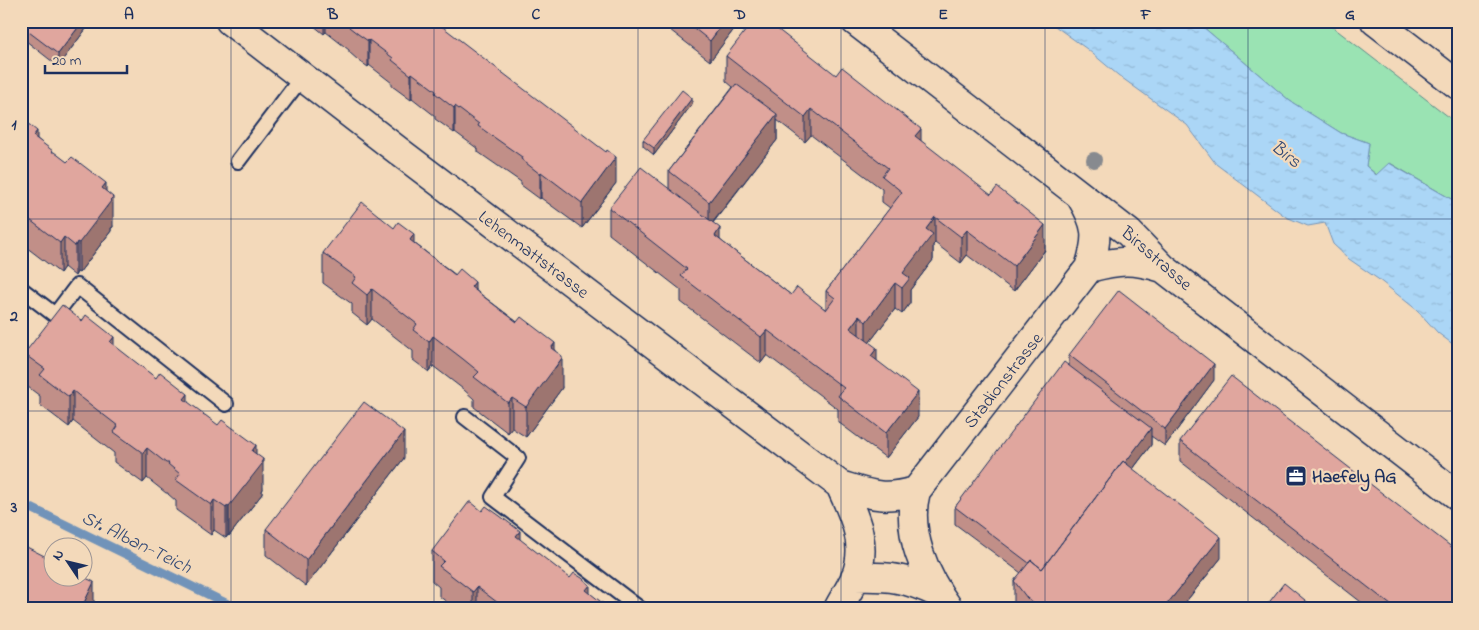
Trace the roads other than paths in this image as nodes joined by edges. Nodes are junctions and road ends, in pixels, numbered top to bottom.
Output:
1 (230, 21) edge
2 (855, 21) edge
3 (1375, 21) edge
4 (302, 77) junction
5 (1458, 85) edge
6 (238, 161) dead end
7 (1080, 196) junction
8 (1089, 268) junction
9 (1163, 268) junction
10 (21, 289) edge
11 (226, 404) dead end
12 (465, 417) dead end
13 (840, 485) junction
14 (916, 492) junction
15 (1458, 496) edge
16 (855, 577) junction
17 (944, 601) edge
18 (640, 609) edge
19 (838, 609) edge

1 - 4 street, Lehenmattstrasse
2 - 7 street, Birsstrasse
3 - 5 street
4 - 6 lane
4 - 13 street, Lehenmattstrasse
7 - 8 street, Stadionstrasse
7 - 9 street, Birsstrasse
8 - 9 street
8 - 14 street, Stadionstrasse
9 - 15 street, Birsstrasse
10 - 11 lane
12 - 18 lane
13 - 14 street, Lehenmattstrasse
13 - 16 street, Lehenmattstrasse
14 - 17 street
16 - 17 street
16 - 19 street

